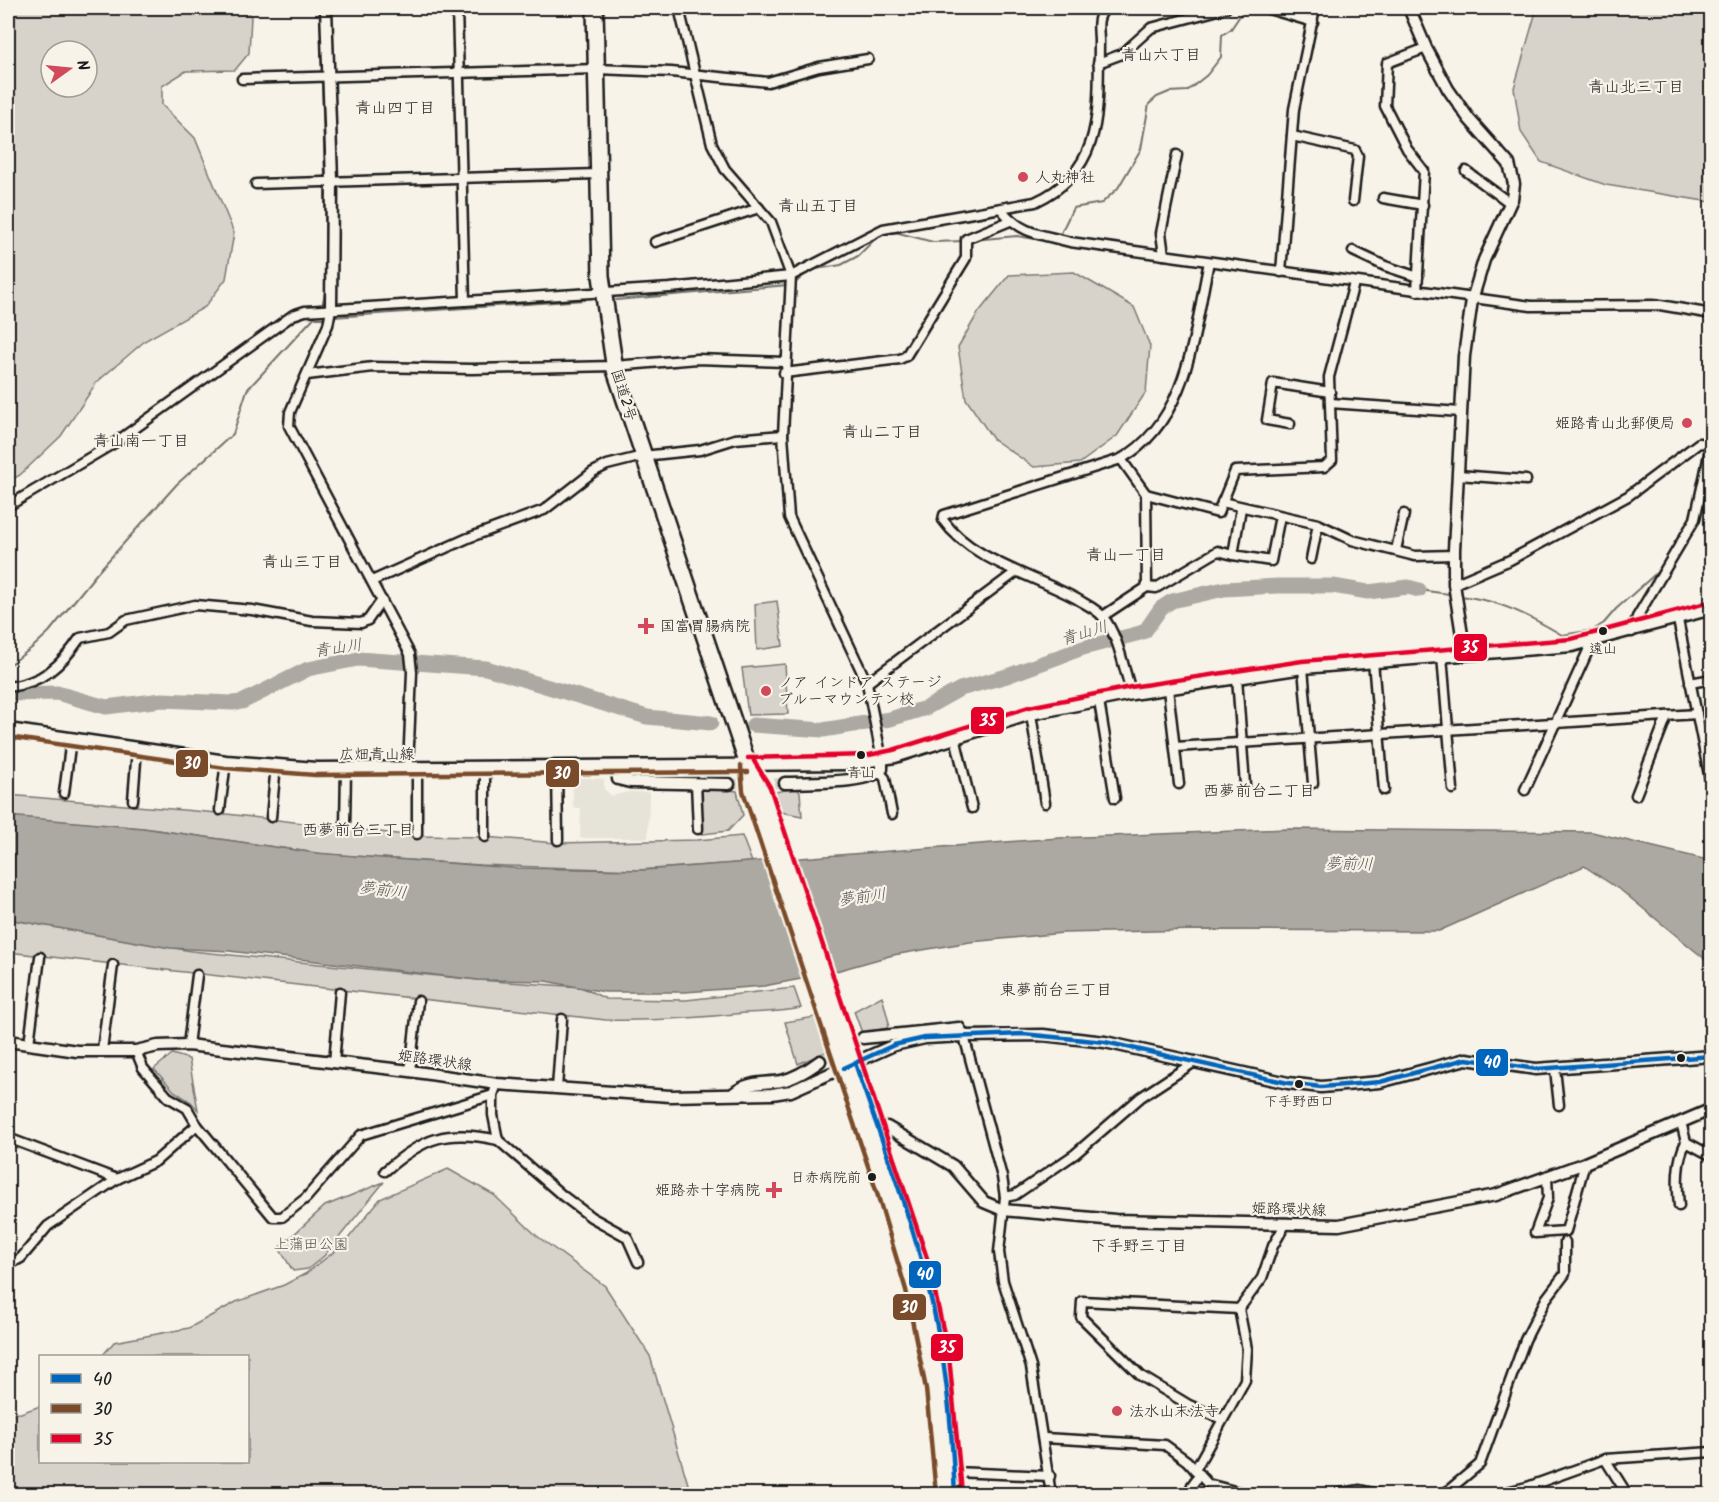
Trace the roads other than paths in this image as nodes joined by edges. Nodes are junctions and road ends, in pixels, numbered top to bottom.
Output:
1 (326, 8) edge
2 (457, 8) edge
3 (595, 8) edge
4 (679, 8) edge
5 (1106, 8) edge
6 (1226, 8) edge
7 (1265, 8) edge
8 (1315, 8) edge
9 (1410, 8) edge
10 (1312, 22) junction
11 (1426, 48) junction
12 (868, 59) dead end
13 (1098, 63) junction
14 (597, 69) junction
15 (458, 73) junction
16 (323, 76) junction
17 (695, 76) junction
18 (242, 79) dead end
19 (1292, 136) junction
20 (1176, 155) dead end
21 (1466, 171) dead end
22 (598, 174) junction
23 (461, 176) junction
24 (332, 180) junction
25 (256, 184) dead end
26 (1383, 198) dead end
27 (1353, 201) dead end
28 (1510, 203) junction
29 (1423, 205) junction
30 (759, 208) junction
31 (1002, 210) junction
32 (1010, 221) junction
33 (655, 242) dead end
34 (1353, 251) dead end
35 (1164, 255) junction
36 (1209, 262) junction
37 (1281, 272) junction
38 (1418, 277) junction
39 (790, 281) junction
40 (1354, 283) junction
41 (1418, 291) junction
42 (603, 292) junction
43 (1472, 300) junction
44 (465, 301) junction
45 (331, 309) junction
46 (1712, 314) edge
47 (785, 362) junction
48 (615, 366) junction
49 (784, 373) junction
50 (307, 375) junction
51 (1330, 392) junction
52 (1330, 403) junction
53 (1461, 412) junction
54 (1290, 424) dead end
55 (783, 435) junction
56 (1711, 443) edge
57 (643, 456) junction
58 (1121, 459) junction
59 (1458, 475) junction
60 (1526, 480) dead end
61 (1146, 494) junction
62 (1222, 502) junction
63 (8, 506) edge
64 (1241, 508) junction
65 (1404, 514) dead end
66 (1280, 516) junction
67 (1318, 524) junction
68 (1396, 550) junction
69 (1233, 555) junction
70 (1454, 555) junction
71 (1311, 559) dead end
72 (1016, 572) junction
73 (372, 581) junction
74 (1454, 584) junction
75 (1147, 587) junction
76 (382, 600) junction
77 (1712, 609) edge
78 (1103, 616) junction
79 (1678, 620) junction
80 (1632, 632) junction
81 (1593, 642) junction
82 (1465, 654) junction
83 (1442, 656) junction
84 (1373, 661) junction
85 (1303, 668) junction
86 (1237, 678) junction
87 (1712, 679) edge
88 (867, 683) junction
89 (1690, 683) junction
90 (8, 687) edge
91 (1168, 689) junction
92 (1132, 694) junction
93 (1099, 701) junction
94 (1031, 714) junction
95 (1697, 714) junction
96 (1667, 716) junction
97 (1554, 723) junction
98 (8, 729) edge
99 (1448, 729) junction
100 (1380, 734) junction
101 (955, 737) junction
102 (1309, 738) junction
103 (71, 739) junction
104 (1242, 743) junction
105 (1175, 747) junction
106 (137, 748) junction
107 (882, 760) junction
108 (226, 761) junction
109 (276, 765) junction
110 (748, 765) junction
111 (617, 767) junction
112 (412, 768) junction
113 (485, 768) junction
114 (557, 768) junction
115 (346, 769) junction
116 (880, 773) junction
117 (696, 783) junction
118 (785, 783) tunnel mouth
119 (1313, 783) dead end
120 (729, 784) tunnel mouth
121 (1179, 784) dead end
122 (1245, 785) dead end
123 (1453, 789) dead end
124 (1384, 790) dead end
125 (1525, 790) dead end
126 (1712, 790) edge
127 (64, 793) dead end
128 (1636, 795) dead end
129 (1115, 798) dead end
130 (133, 800) dead end
131 (1045, 803) dead end
132 (972, 808) dead end
133 (220, 810) dead end
134 (892, 814) dead end
135 (271, 817) dead end
136 (345, 826) dead end
137 (698, 829) dead end
138 (417, 834) dead end
139 (485, 837) dead end
140 (558, 840) dead end
141 (40, 957) dead end
142 (112, 965) dead end
143 (197, 975) dead end
144 (340, 992) dead end
145 (418, 1001) dead end
146 (562, 1019) dead end
147 (964, 1036) junction
148 (862, 1038) tunnel mouth
149 (8, 1041) edge
150 (29, 1044) junction
151 (188, 1045) junction
152 (102, 1050) junction
153 (136, 1051) junction
154 (1712, 1056) edge
155 (820, 1061) tunnel mouth
156 (1196, 1061) junction
157 (334, 1063) junction
158 (849, 1066) junction
159 (1555, 1069) junction
160 (410, 1071) junction
161 (497, 1084) junction
162 (557, 1088) junction
163 (734, 1093) junction
164 (493, 1095) junction
165 (1559, 1105) dead end
166 (1712, 1109) edge
167 (1681, 1122) junction
168 (197, 1125) junction
169 (877, 1129) junction
170 (8, 1138) edge
171 (498, 1140) junction
172 (1686, 1142) junction
173 (1712, 1156) edge
174 (1585, 1163) junction
175 (385, 1171) dead end
176 (1547, 1177) junction
177 (117, 1179) junction
178 (1005, 1197) junction
179 (1679, 1206) dead end
180 (1003, 1210) junction
181 (1286, 1223) junction
182 (1565, 1242) dead end
183 (638, 1262) dead end
184 (8, 1265) edge
185 (1239, 1309) junction
186 (1222, 1419) junction
187 (1044, 1438) junction
188 (1712, 1452) edge
189 (1605, 1459) junction
190 (954, 1472) junction
191 (1197, 1472) junction
192 (1050, 1476) junction
193 (1530, 1491) edge
194 (1222, 1492) edge
195 (943, 1494) edge
196 (954, 1494) edge
197 (1051, 1494) edge
198 (1189, 1494) edge
199 (1245, 1494) edge
200 (1337, 1494) edge
201 (1378, 1494) edge
202 (1444, 1494) edge
203 (1498, 1494) edge
204 (1627, 1494) edge

1 - 16 main road
2 - 15 street
3 - 14 highway, 国道2号
4 - 17 street
5 - 13 street
6 - 13 street
7 - 10 street
8 - 10 street
9 - 11 main road
10 - 19 street
11 - 28 main road
11 - 29 street
12 - 17 street
13 - 31 street
14 - 15 street
14 - 17 street
14 - 22 highway, 国道2号
15 - 16 street
15 - 23 street
16 - 18 street
16 - 24 main road
17 - 30 street
19 - 27 street
19 - 37 street
20 - 35 street
21 - 28 street
22 - 23 street
22 - 42 highway, 国道2号
23 - 24 street
23 - 44 street
24 - 25 street
24 - 45 main road
26 - 29 street
28 - 43 main road
29 - 38 street
30 - 33 street
30 - 39 street
31 - 32 street
31 - 39 street
32 - 35 street
32 - 49 street
34 - 38 street
35 - 36 street
36 - 37 street
36 - 58 street
37 - 40 street
38 - 41 street
39 - 42 street
39 - 47 street
40 - 41 street
40 - 51 street
41 - 43 street
42 - 44 street
42 - 48 highway, 国道2号
43 - 46 street
43 - 53 main road
44 - 45 street
45 - 50 street
45 - 63 street
47 - 48 street
47 - 49 street
48 - 50 street
48 - 57 highway, 国道2号
49 - 55 street
50 - 73 street
51 - 52 street
51 - 54 street
52 - 53 street
52 - 62 street
53 - 59 main road
55 - 57 street
55 - 88 street
56 - 74 street
56 - 80 street
57 - 73 street
57 - 110 highway, 国道2号
58 - 61 street
58 - 72 street
59 - 60 street
59 - 70 main road
61 - 62 street
61 - 75 street
62 - 64 street
64 - 66 street
64 - 69 street
65 - 68 street
66 - 67 street
66 - 69 street
67 - 68 street
67 - 71 street
68 - 70 street
69 - 75 street
70 - 74 main road
72 - 78 street
72 - 88 street
73 - 76 street
74 - 82 main road
75 - 78 street
76 - 90 street
76 - 112 street
77 - 79 main road, 広畑青山線
78 - 92 street
79 - 80 main road, 広畑青山線
79 - 89 street
80 - 81 main road, 広畑青山線
81 - 82 main road, 広畑青山線
81 - 97 street
82 - 83 main road, 広畑青山線
83 - 84 main road, 広畑青山線
83 - 99 street
84 - 85 main road, 広畑青山線
84 - 100 street
85 - 86 main road, 広畑青山線
85 - 102 street
86 - 91 main road, 広畑青山線
86 - 104 street
87 - 89 street
88 - 107 street
89 - 95 street
91 - 92 main road, 広畑青山線
91 - 105 street
92 - 93 main road, 広畑青山線
93 - 94 main road, 広畑青山線
93 - 129 street
94 - 101 main road, 広畑青山線
94 - 131 street
95 - 96 street
95 - 126 street
96 - 97 street
96 - 128 street
97 - 99 street
97 - 125 street
98 - 103 main road, 広畑青山線
99 - 100 street
99 - 123 street
100 - 102 street
100 - 124 street
101 - 107 main road, 広畑青山線
101 - 132 street
102 - 104 street
102 - 119 street
103 - 106 main road, 広畑青山線
103 - 127 street
104 - 105 street
104 - 122 street
105 - 121 street
106 - 108 main road, 広畑青山線
106 - 130 street
107 - 110 main road, 広畑青山線
107 - 116 main road
108 - 109 main road, 広畑青山線
108 - 133 street
109 - 115 main road, 広畑青山線
109 - 135 street
110 - 111 main road, 広畑青山線
110 - 158 highway, 国道2号
111 - 114 main road, 広畑青山線
111 - 117 main road
112 - 113 main road, 広畑青山線
112 - 115 main road, 広畑青山線
112 - 138 street
113 - 114 main road, 広畑青山線
113 - 139 street
114 - 140 street
115 - 136 street
116 - 118 main road
116 - 134 street
117 - 120 main road
117 - 137 street
141 - 150 street
142 - 152 street
143 - 151 street
144 - 157 street
145 - 160 street
146 - 162 street
147 - 148 main road
147 - 156 main road
147 - 158 main road, 姫路環状線
147 - 178 street
149 - 150 main road, 姫路環状線
150 - 152 main road, 姫路環状線
151 - 153 main road, 姫路環状線
151 - 157 main road, 姫路環状線
152 - 153 main road, 姫路環状線
153 - 168 street
154 - 159 main road
155 - 163 main road
156 - 159 main road
156 - 178 street
157 - 160 main road, 姫路環状線
158 - 163 main road, 姫路環状線
158 - 169 highway, 国道2号
158 - 195 highway, 国道2号
159 - 165 street
160 - 161 main road, 姫路環状線
161 - 162 main road, 姫路環状線
161 - 164 street
162 - 163 main road, 姫路環状線
164 - 168 street
164 - 171 street
166 - 167 main road, 姫路環状線
167 - 172 street
167 - 174 main road, 姫路環状線
168 - 177 street
169 - 180 main road, 姫路環状線
169 - 190 highway, 国道2号
170 - 177 street
171 - 175 street
171 - 183 street
172 - 173 street
172 - 179 street
174 - 176 main road, 姫路環状線
174 - 176 street
176 - 181 main road, 姫路環状線
177 - 184 street
178 - 180 street
180 - 181 main road, 姫路環状線
180 - 187 street
181 - 185 street
182 - 202 street
185 - 186 street
185 - 186 street
186 - 191 street
187 - 191 street
187 - 192 street
188 - 189 street
189 - 193 street
189 - 204 street
190 - 192 street
190 - 196 highway, 国道2号
191 - 194 street
191 - 198 street
192 - 197 street
193 - 203 street
194 - 199 street
200 - 201 street

